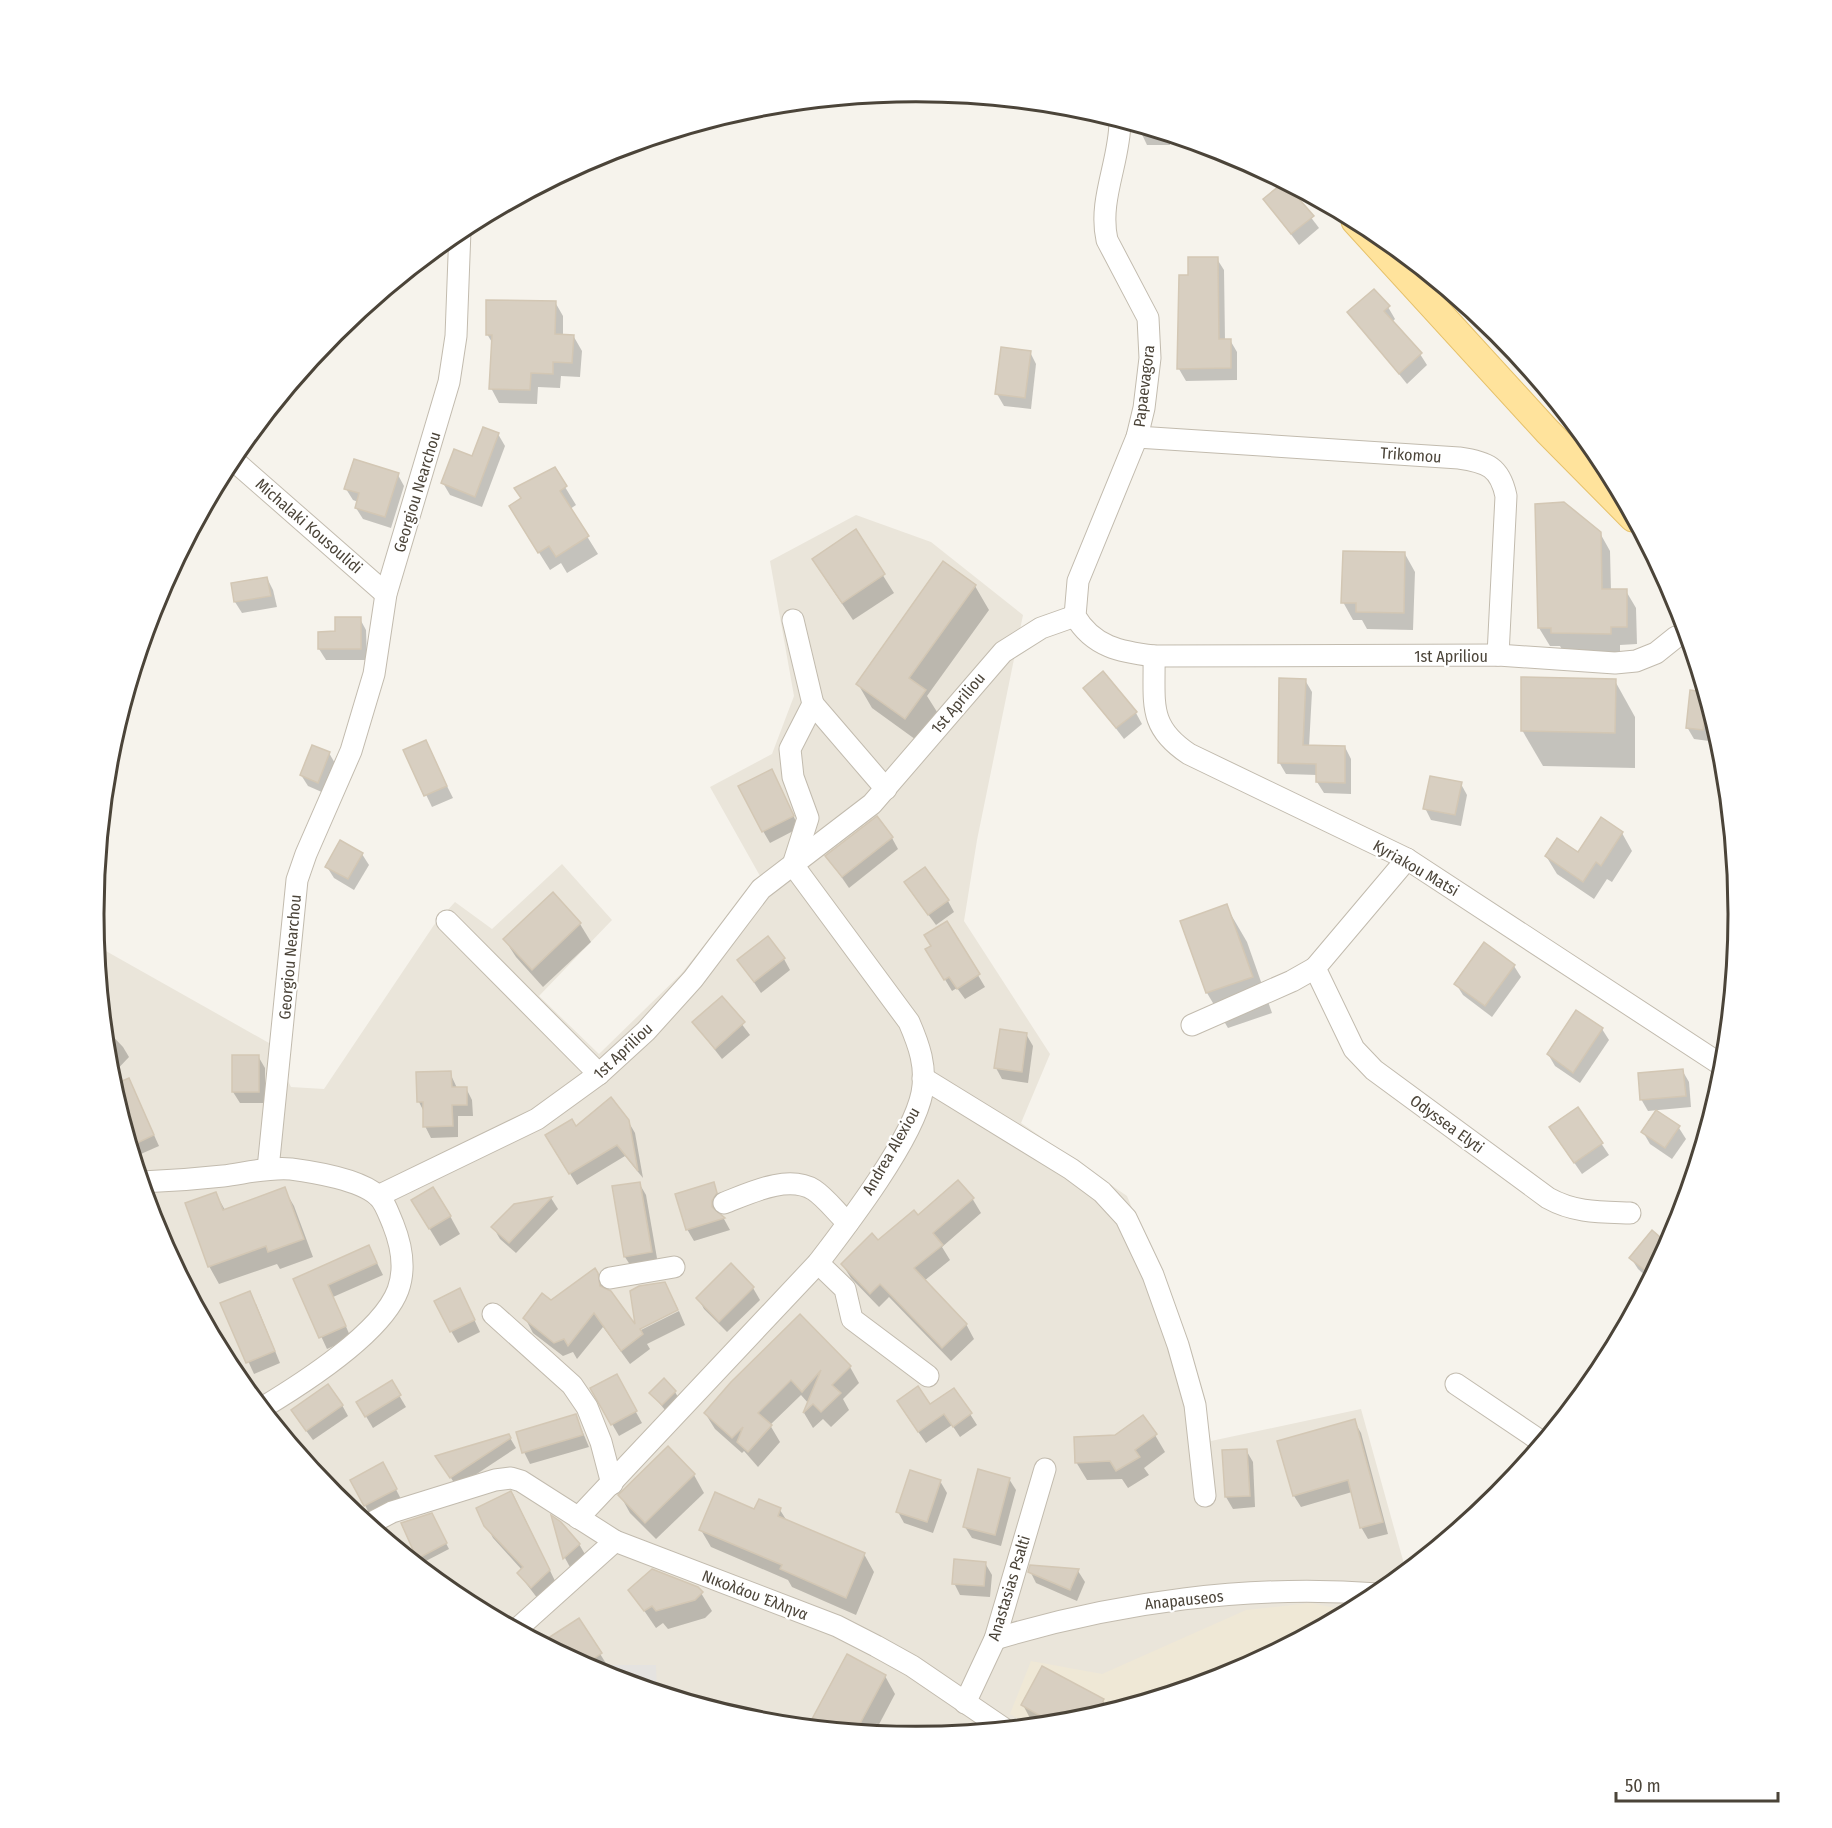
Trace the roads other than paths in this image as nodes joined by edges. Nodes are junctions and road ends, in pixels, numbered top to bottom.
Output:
1 (1120, 129) edge
2 (460, 243) edge
3 (1378, 247) edge
4 (1137, 437) junction
5 (239, 465) edge
6 (1610, 493) edge
7 (386, 594) junction
8 (1075, 616) junction
9 (793, 620) dead end
10 (1676, 637) dead end
11 (1498, 655) junction
12 (1154, 656) junction
13 (813, 704) junction
14 (886, 789) junction
15 (1407, 859) junction
16 (793, 865) junction
17 (447, 921) dead end
18 (1315, 968) junction
19 (1192, 1025) dead end
20 (1714, 1060) edge
21 (599, 1074) junction
22 (923, 1078) junction
23 (268, 1169) junction
24 (150, 1182) edge
25 (378, 1196) junction
26 (723, 1203) dead end
27 (1630, 1213) dead end
28 (848, 1223) junction
29 (818, 1263) junction
30 (674, 1268) dead end
31 (610, 1278) dead end
32 (493, 1314) dead end
33 (928, 1377) dead end
34 (1456, 1384) dead end
35 (269, 1404) edge
36 (1535, 1438) edge
37 (1045, 1469) dead end
38 (612, 1484) junction
39 (1205, 1496) dead end
40 (578, 1518) junction
41 (377, 1520) edge
42 (615, 1540) junction
43 (1360, 1593) edge
44 (523, 1624) edge
45 (995, 1639) junction
46 (965, 1703) junction
47 (993, 1722) edge

1 - 4 street, Papaevagora
2 - 7 street, Georgiou Nearchou
3 - 6 main road
4 - 8 street, Papaevagora
4 - 11 street, Trikomou
5 - 7 street, Michalaki Kousoulidi
7 - 23 street, Georgiou Nearchou
8 - 12 street, 1st Apriliou
8 - 14 street, 1st Apriliou
9 - 13 street
10 - 11 street, 1st Apriliou
11 - 12 street, 1st Apriliou
12 - 15 street, Kyriakou Matsi
13 - 14 street
13 - 16 street
14 - 16 street, 1st Apriliou
15 - 18 street
15 - 20 street, Kyriakou Matsi
16 - 21 street, 1st Apriliou
16 - 22 street, Andrea Alexiou
17 - 21 street
18 - 19 street
18 - 27 street, Odyssea Elyti
21 - 25 street, 1st Apriliou
22 - 28 street, Andrea Alexiou
22 - 39 street
23 - 24 street
23 - 25 street
25 - 35 street
26 - 28 street
28 - 29 street, Andrea Alexiou
29 - 33 street
29 - 38 street, Andrea Alexiou
30 - 31 street
32 - 38 street
34 - 36 street
37 - 45 street, Anastasias Psalti
38 - 40 street, Andrea Alexiou
40 - 41 street, Νικολάου Έλληνα
40 - 42 street, Νικολάου Έλληνα
42 - 44 street
42 - 46 street, Νικολάου Έλληνα
43 - 45 street, Anapauseos
45 - 46 street, Anastasias Psalti
46 - 47 street, Νικολάου Έλληνα

